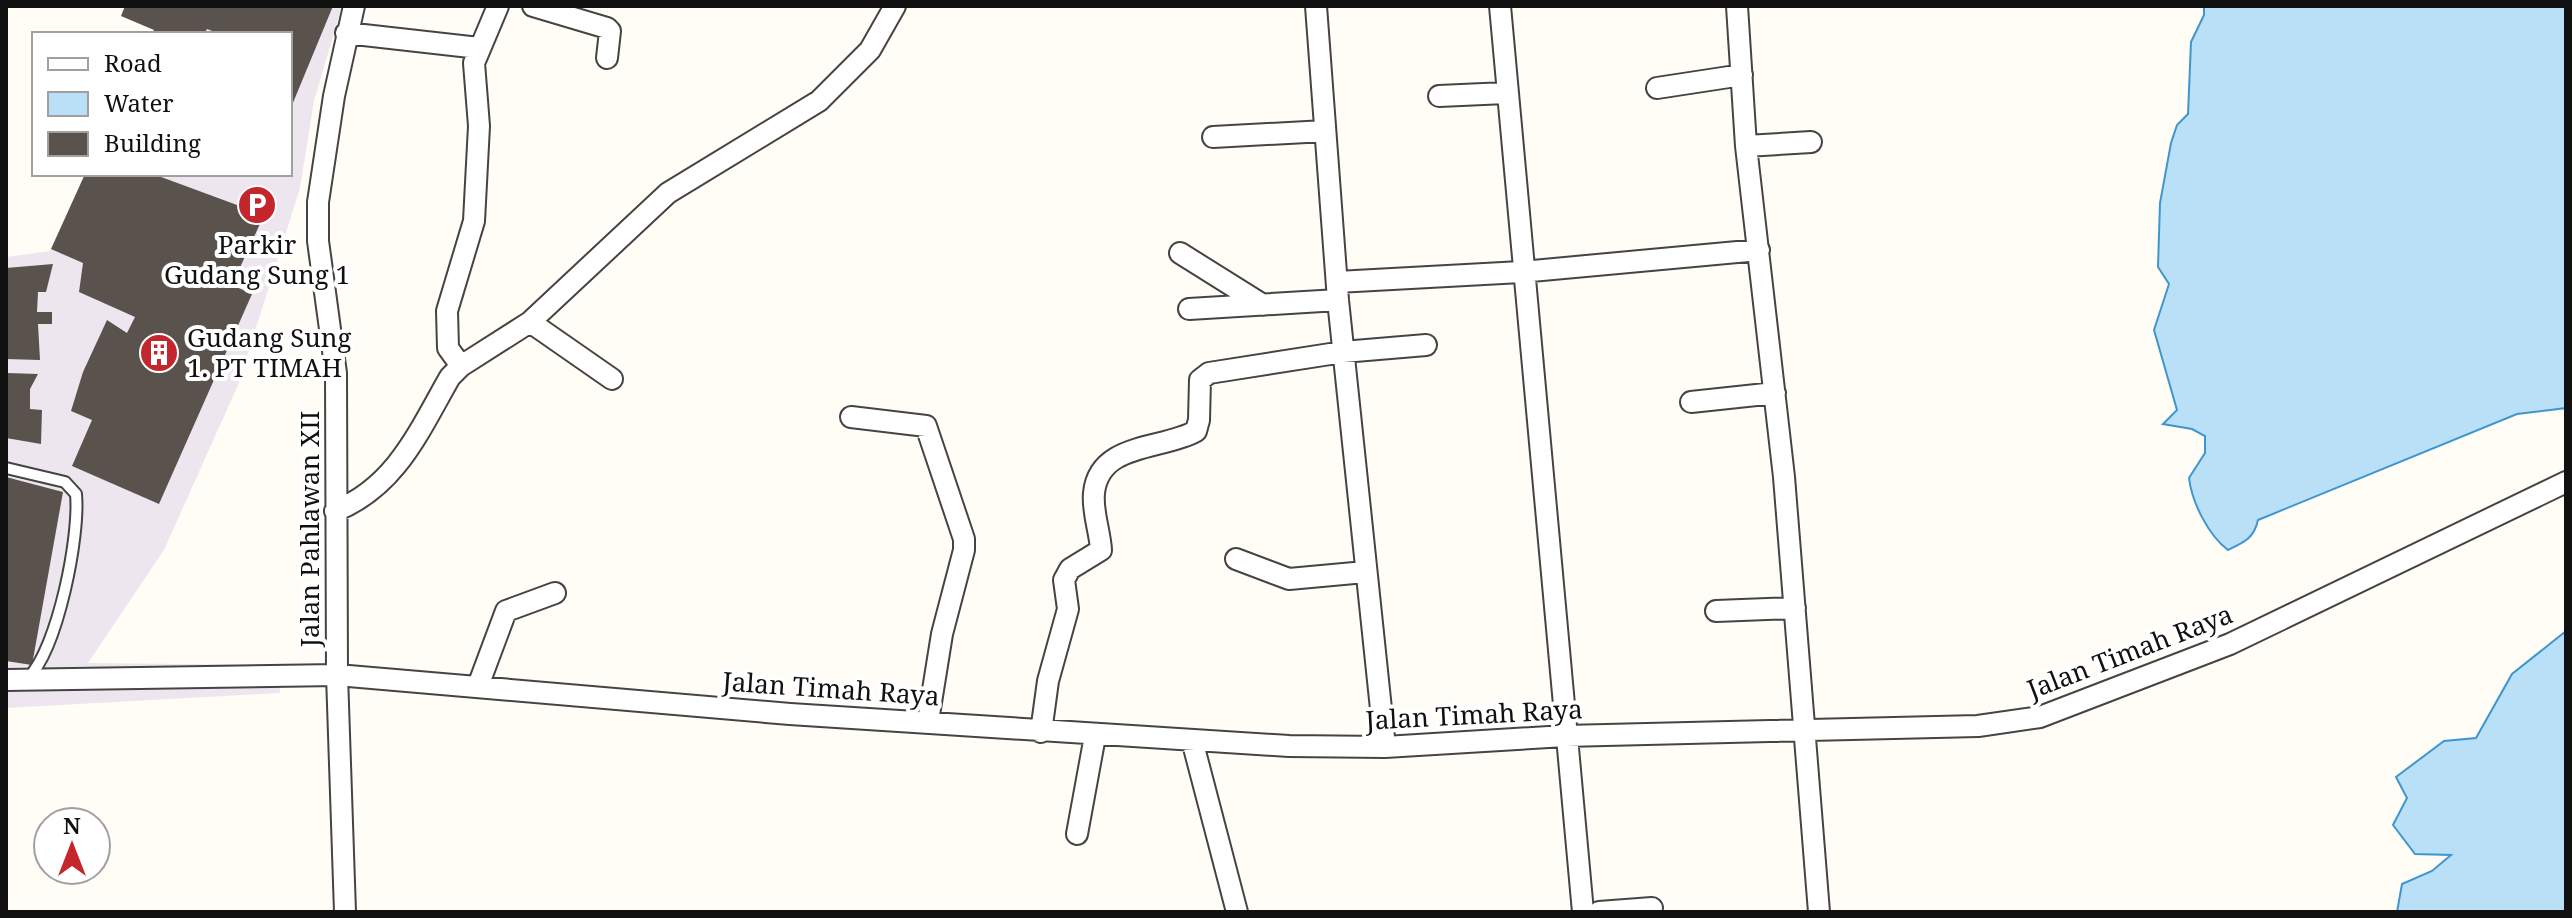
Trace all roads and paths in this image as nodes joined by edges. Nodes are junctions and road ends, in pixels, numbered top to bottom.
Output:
1 (354, 6) edge
2 (498, 6) edge
3 (533, 6) edge
4 (895, 6) edge
5 (1316, 6) edge
6 (1500, 6) edge
7 (1737, 6) edge
8 (346, 33) junction
9 (479, 48) junction
10 (607, 58) dead end
11 (1742, 75) junction
12 (1657, 88) dead end
13 (1506, 93) junction
14 (1439, 96) dead end
15 (1325, 131) junction
16 (1213, 137) dead end
17 (1811, 142) dead end
18 (1746, 146) junction
19 (1759, 250) junction
20 (1180, 253) dead end
21 (1521, 272) junction
22 (1337, 291) junction
23 (1263, 305) junction
24 (1189, 309) dead end
25 (530, 322) junction
26 (1426, 345) dead end
27 (1343, 352) junction
28 (461, 366) junction
29 (612, 379) dead end
30 (1775, 393) junction
31 (1691, 402) dead end
32 (851, 417) dead end
33 (6, 468) edge
34 (2566, 482) edge
35 (335, 511) junction
36 (1236, 559) dead end
37 (1365, 572) junction
38 (555, 593) dead end
39 (1795, 608) junction
40 (1716, 611) dead end
41 (337, 675) junction
42 (16, 680) edge
43 (478, 686) junction
44 (928, 721) junction
45 (1804, 729) junction
46 (1041, 732) junction
47 (1095, 736) junction
48 (1565, 736) junction
49 (1192, 740) junction
50 (1385, 747) junction
51 (1077, 834) dead end
52 (1652, 908) dead end
53 (345, 912) edge
54 (1237, 912) edge
55 (1583, 912) edge
56 (1599, 912) edge
57 (1819, 912) edge

1 - 8 street, Jalan Pahlawan XII
2 - 9 street
3 - 10 street
4 - 25 street
5 - 15 street
6 - 13 street
7 - 11 street
8 - 9 street
8 - 35 street, Jalan Pahlawan XII
9 - 28 street
11 - 12 street
11 - 18 street
13 - 14 street
13 - 21 street
15 - 16 street
15 - 22 street
17 - 18 street
18 - 19 street
19 - 21 street
19 - 30 street
20 - 23 street
21 - 22 street
21 - 48 street
22 - 23 street
22 - 27 street
23 - 24 street
25 - 28 street
25 - 29 street
26 - 27 street
27 - 37 street
27 - 46 street
28 - 35 street
30 - 31 street
30 - 39 street
32 - 44 street
33 - 42 lane
34 - 45 street, Jalan Timah Raya
35 - 41 street, Jalan Pahlawan XII
36 - 37 street
37 - 50 street
38 - 43 street
39 - 40 street
39 - 45 street
41 - 42 street, Jalan Timah Raya
41 - 43 street, Jalan Timah Raya
41 - 53 street, Jalan Pahlawan XII
43 - 44 street, Jalan Timah Raya
44 - 46 street, Jalan Timah Raya
45 - 48 street, Jalan Timah Raya
45 - 57 street
46 - 47 street, Jalan Timah Raya
47 - 49 street, Jalan Timah Raya
47 - 51 street
48 - 50 street, Jalan Timah Raya
48 - 55 street
49 - 50 street, Jalan Timah Raya
49 - 54 street
52 - 56 street

